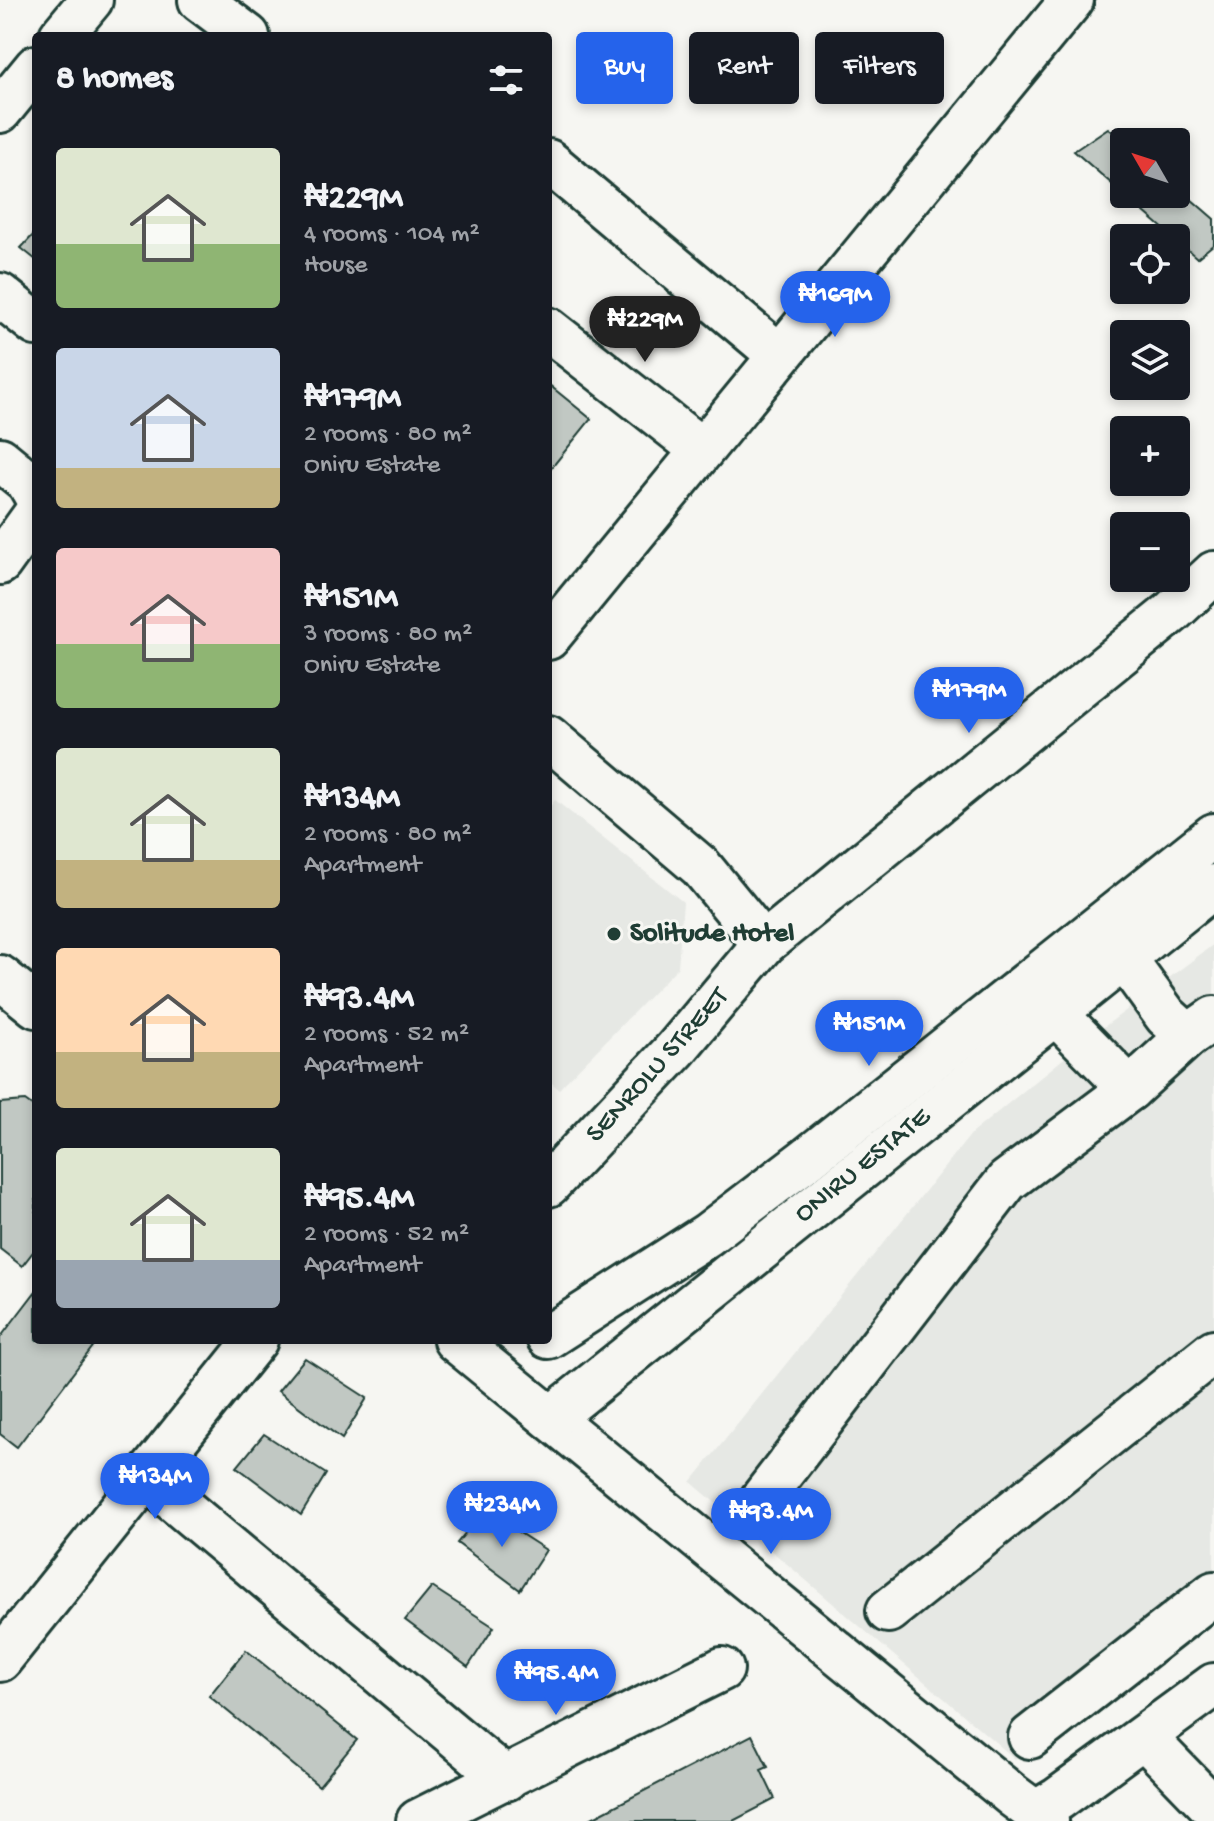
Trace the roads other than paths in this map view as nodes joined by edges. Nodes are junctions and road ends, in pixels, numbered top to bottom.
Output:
1 (91, 0) edge
2 (200, 0) edge
3 (1072, 0) edge
4 (64, 32) edge
5 (243, 32) edge
6 (32, 72) edge
7 (0, 111) edge
8 (552, 164) edge
9 (0, 295) edge
10 (32, 321) edge
11 (552, 332) edge
12 (779, 355) junction
13 (702, 450) junction
14 (0, 459) edge
15 (32, 489) edge
16 (32, 519) edge
17 (0, 563) edge
18 (1214, 573) edge
19 (552, 633) edge
20 (552, 740) edge
21 (1214, 835) edge
22 (1214, 886) edge
23 (764, 944) junction
24 (1124, 958) junction
25 (1055, 1013) junction
26 (1201, 1027) edge
27 (1130, 1089) junction
28 (552, 1181) edge
29 (552, 1334) edge
30 (253, 1344) edge
31 (460, 1344) edge
32 (537, 1344) edge
33 (1214, 1351) edge
34 (493, 1371) junction
35 (551, 1418) junction
36 (147, 1478) junction
37 (761, 1500) dead end
38 (1214, 1593) edge
39 (888, 1611) dead end
40 (0, 1660) edge
41 (722, 1669) dead end
42 (1214, 1685) edge
43 (1030, 1737) dead end
44 (1144, 1737) junction
45 (506, 1779) junction
46 (1214, 1809) edge
47 (1041, 1816) edge
48 (418, 1821) edge

1 - 4 street
2 - 5 street
3 - 12 street
6 - 7 street
8 - 12 street
9 - 10 street
11 - 13 street
12 - 13 street
13 - 19 street
14 - 15 street
16 - 17 street
18 - 23 street, SENROLU STREET
20 - 23 street
21 - 29 street, ONIRU ESTATE
22 - 24 street, ONIRU ESTATE
23 - 28 street, SENROLU STREET
24 - 25 street, ONIRU ESTATE
24 - 26 street
25 - 27 street
25 - 35 street, ONIRU ESTATE
26 - 27 street
27 - 37 street
30 - 36 street
31 - 34 street
32 - 34 street
33 - 39 street
34 - 35 street
35 - 47 street
36 - 40 street
36 - 45 street
38 - 43 street
41 - 45 street
42 - 44 street
44 - 46 street
44 - 47 street
45 - 48 street

